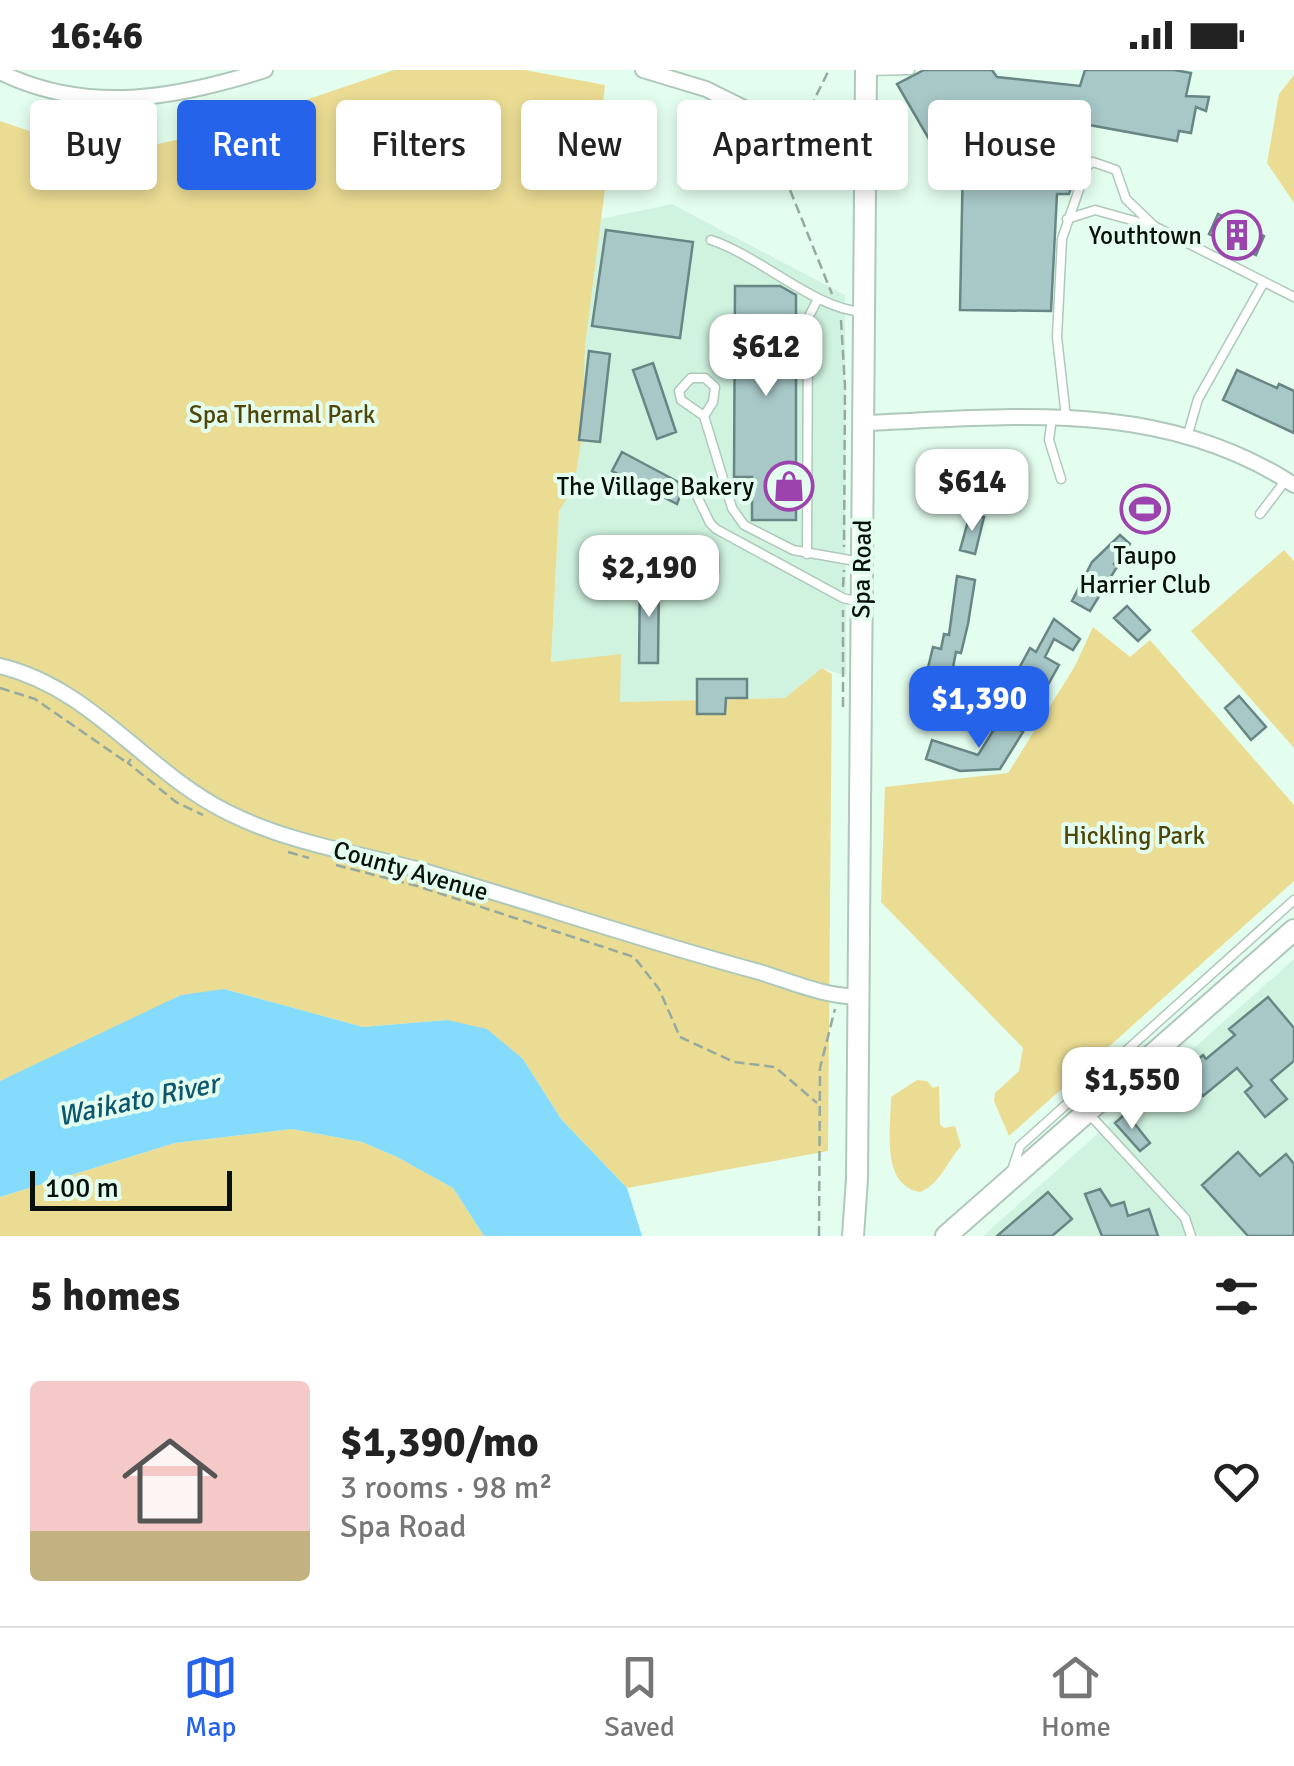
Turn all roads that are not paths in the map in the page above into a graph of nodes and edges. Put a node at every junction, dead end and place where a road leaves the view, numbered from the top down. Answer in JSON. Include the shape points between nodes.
{"nodes":[{"id":1,"x":265,"y":70,"type":"edge"},
{"id":2,"x":643,"y":70,"type":"edge"},
{"id":3,"x":866,"y":70,"type":"edge"},
{"id":4,"x":910,"y":70,"type":"edge"},
{"id":5,"x":0,"y":72,"type":"edge"},
{"id":6,"x":729,"y":100,"type":"edge"},
{"id":7,"x":865,"y":100,"type":"edge"},
{"id":8,"x":864,"y":190,"type":"edge"},
{"id":9,"x":1066,"y":219,"type":"junction"},
{"id":10,"x":1154,"y":226,"type":"junction"},
{"id":11,"x":711,"y":240,"type":"dead end"},
{"id":12,"x":1264,"y":282,"type":"junction"},
{"id":13,"x":1294,"y":296,"type":"edge"},
{"id":14,"x":818,"y":299,"type":"junction"},
{"id":15,"x":864,"y":312,"type":"junction"},
{"id":16,"x":704,"y":416,"type":"junction"},
{"id":17,"x":1059,"y":418,"type":"junction"},
{"id":18,"x":863,"y":422,"type":"junction"},
{"id":19,"x":1188,"y":434,"type":"junction"},
{"id":20,"x":1061,"y":479,"type":"dead end"},
{"id":21,"x":1290,"y":483,"type":"edge"},
{"id":22,"x":691,"y":484,"type":"dead end"},
{"id":23,"x":1260,"y":514,"type":"dead end"},
{"id":24,"x":807,"y":554,"type":"junction"},
{"id":25,"x":861,"y":562,"type":"junction"},
{"id":26,"x":860,"y":602,"type":"junction"},
{"id":27,"x":0,"y":666,"type":"edge"},
{"id":28,"x":1294,"y":900,"type":"edge"},
{"id":29,"x":1292,"y":936,"type":"edge"},
{"id":30,"x":859,"y":996,"type":"junction"},
{"id":31,"x":1086,"y":1112,"type":"junction"},
{"id":32,"x":1010,"y":1180,"type":"junction"},
{"id":33,"x":855,"y":1232,"type":"edge"},
{"id":34,"x":946,"y":1236,"type":"edge"},
{"id":35,"x":1191,"y":1236,"type":"edge"}],
"edges":[{"from":1,"to":5,"type":"street","via":[[174,94],[113,100],[43,89]]},
{"from":2,"to":6,"type":"street"},
{"from":3,"to":4,"type":"lane"},
{"from":3,"to":7,"type":"main road","name":"Spa Road"},
{"from":8,"to":15,"type":"main road","name":"Spa Road"},
{"from":9,"to":10,"type":"lane","via":[[1096,210]]},
{"from":9,"to":10,"type":"lane","via":[[1088,166],[1101,162],[1116,170],[1126,199]]},
{"from":9,"to":17,"type":"lane","via":[[1056,337]]},
{"from":10,"to":12,"type":"lane"},
{"from":11,"to":14,"type":"lane"},
{"from":12,"to":13,"type":"lane"},
{"from":12,"to":19,"type":"lane","via":[[1198,399]]},
{"from":14,"to":15,"type":"lane","via":[[839,311]]},
{"from":14,"to":24,"type":"lane","via":[[808,318]]},
{"from":15,"to":18,"type":"main road","name":"Spa Road"},
{"from":16,"to":16,"type":"lane","via":[[681,400],[679,391],[691,378],[714,387]]},
{"from":16,"to":24,"type":"lane","via":[[740,520]]},
{"from":17,"to":18,"type":"street"},
{"from":17,"to":19,"type":"street","via":[[1136,422]]},
{"from":17,"to":20,"type":"lane","via":[[1050,440]]},
{"from":18,"to":25,"type":"main road","name":"Spa Road"},
{"from":19,"to":21,"type":"street"},
{"from":21,"to":23,"type":"lane"},
{"from":22,"to":26,"type":"lane","via":[[716,529]]},
{"from":24,"to":25,"type":"lane"},
{"from":25,"to":26,"type":"main road","name":"Spa Road"},
{"from":26,"to":30,"type":"main road","name":"Spa Road"},
{"from":27,"to":30,"type":"street","name":"County Avenue","via":[[55,686],[228,813],[292,838]]},
{"from":28,"to":32,"type":"lane","via":[[1020,1146]]},
{"from":29,"to":31,"type":"main road"},
{"from":30,"to":33,"type":"main road","name":"Spa Road"},
{"from":31,"to":32,"type":"main road"},
{"from":31,"to":35,"type":"lane","via":[[1185,1218]]},
{"from":32,"to":34,"type":"main road"}]}
